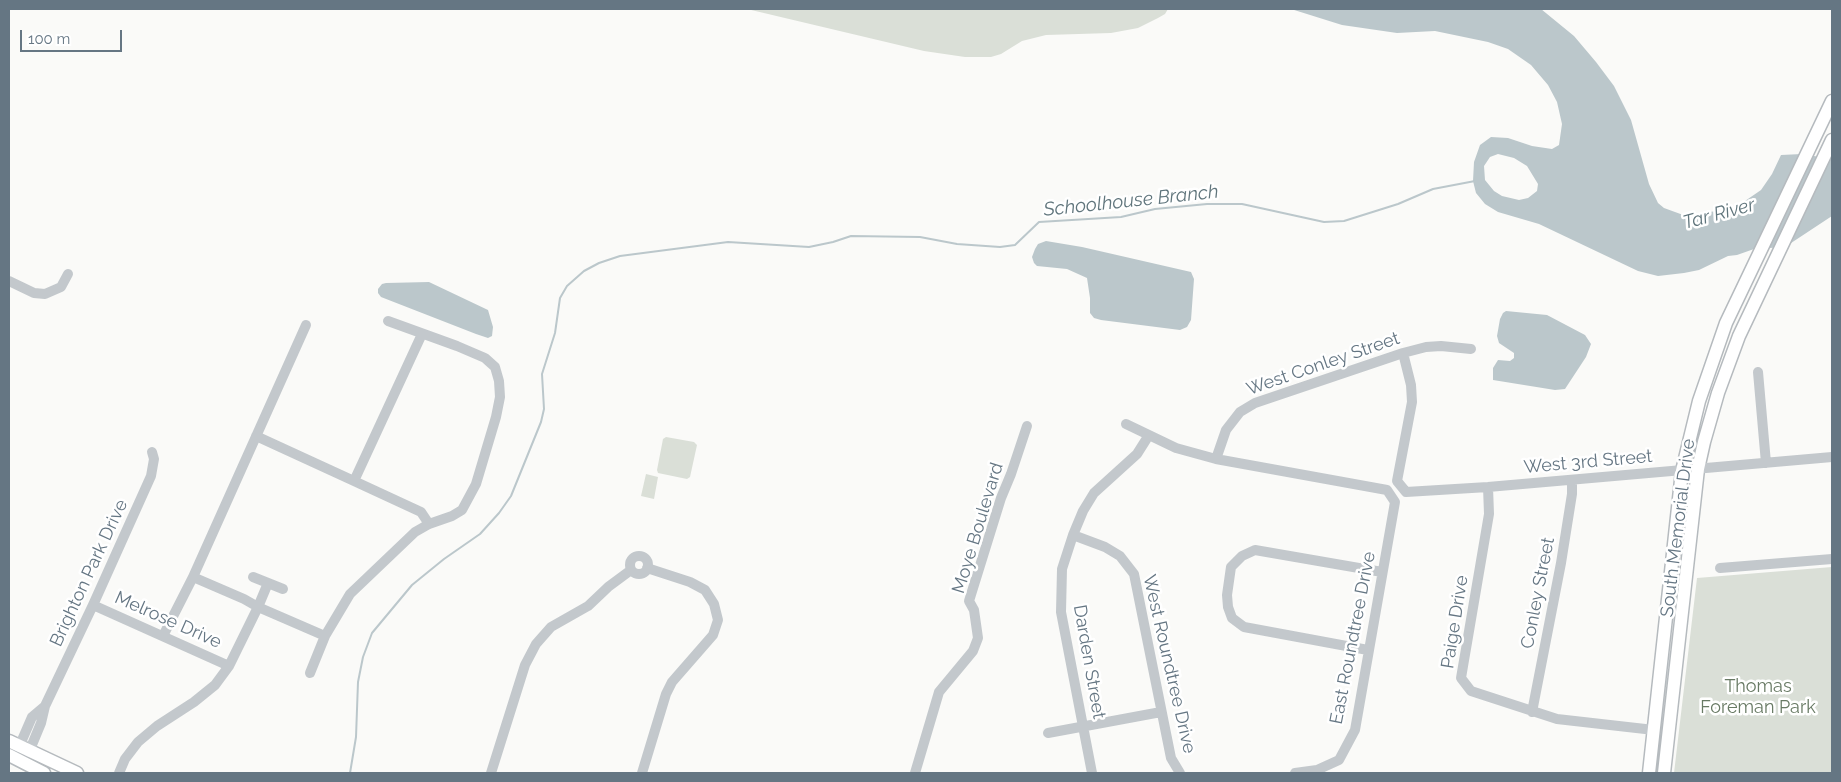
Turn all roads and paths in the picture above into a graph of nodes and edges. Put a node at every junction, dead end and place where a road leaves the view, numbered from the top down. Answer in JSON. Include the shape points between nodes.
{"nodes":[{"id":1,"x":1832,"y":102,"type":"edge"},
{"id":2,"x":1832,"y":140,"type":"edge"},
{"id":3,"x":68,"y":274,"type":"dead end"},
{"id":4,"x":9,"y":282,"type":"edge"},
{"id":5,"x":388,"y":321,"type":"dead end"},
{"id":6,"x":306,"y":324,"type":"dead end"},
{"id":7,"x":422,"y":334,"type":"junction"},
{"id":8,"x":1471,"y":349,"type":"dead end"},
{"id":9,"x":1402,"y":353,"type":"junction"},
{"id":10,"x":1758,"y":372,"type":"dead end"},
{"id":11,"x":1126,"y":424,"type":"dead end"},
{"id":12,"x":1026,"y":426,"type":"dead end"},
{"id":13,"x":1149,"y":434,"type":"junction"},
{"id":14,"x":256,"y":436,"type":"junction"},
{"id":15,"x":152,"y":452,"type":"dead end"},
{"id":16,"x":1832,"y":457,"type":"edge"},
{"id":17,"x":1216,"y":459,"type":"junction"},
{"id":18,"x":1766,"y":463,"type":"junction"},
{"id":19,"x":1698,"y":469,"type":"junction"},
{"id":20,"x":1682,"y":471,"type":"junction"},
{"id":21,"x":1572,"y":480,"type":"junction"},
{"id":22,"x":354,"y":481,"type":"junction"},
{"id":23,"x":1488,"y":487,"type":"junction"},
{"id":24,"x":429,"y":524,"type":"junction"},
{"id":25,"x":1073,"y":535,"type":"junction"},
{"id":26,"x":1832,"y":559,"type":"edge"},
{"id":27,"x":647,"y":568,"type":"junction"},
{"id":28,"x":1720,"y":568,"type":"dead end"},
{"id":29,"x":631,"y":570,"type":"junction"},
{"id":30,"x":1382,"y":572,"type":"junction"},
{"id":31,"x":193,"y":577,"type":"junction"},
{"id":32,"x":253,"y":577,"type":"dead end"},
{"id":33,"x":268,"y":583,"type":"junction"},
{"id":34,"x":283,"y":589,"type":"dead end"},
{"id":35,"x":93,"y":604,"type":"junction"},
{"id":36,"x":258,"y":607,"type":"junction"},
{"id":37,"x":163,"y":636,"type":"junction"},
{"id":38,"x":325,"y":636,"type":"junction"},
{"id":39,"x":1368,"y":650,"type":"junction"},
{"id":40,"x":229,"y":666,"type":"junction"},
{"id":41,"x":310,"y":673,"type":"dead end"},
{"id":42,"x":1161,"y":712,"type":"junction"},
{"id":43,"x":1532,"y":712,"type":"junction"},
{"id":44,"x":1084,"y":727,"type":"junction"},
{"id":45,"x":1654,"y":730,"type":"junction"},
{"id":46,"x":1048,"y":733,"type":"dead end"},
{"id":47,"x":16,"y":749,"type":"edge"},
{"id":48,"x":44,"y":773,"type":"edge"},
{"id":49,"x":77,"y":773,"type":"edge"},
{"id":50,"x":119,"y":773,"type":"edge"},
{"id":51,"x":491,"y":773,"type":"edge"},
{"id":52,"x":642,"y":773,"type":"edge"},
{"id":53,"x":915,"y":773,"type":"edge"},
{"id":54,"x":1092,"y":773,"type":"edge"},
{"id":55,"x":1180,"y":773,"type":"edge"},
{"id":56,"x":1294,"y":773,"type":"edge"},
{"id":57,"x":1650,"y":773,"type":"edge"},
{"id":58,"x":1664,"y":773,"type":"edge"}],
"edges":[{"from":1,"to":20,"type":"main road","name":"South Memorial Drive","via":[[1726,323],[1708,370]]},
{"from":2,"to":19,"type":"main road","name":"South Memorial Drive","via":[[1739,336],[1718,393]]},
{"from":3,"to":4,"type":"street","via":[[61,287],[45,294],[34,293]]},
{"from":5,"to":7,"type":"street"},
{"from":6,"to":14,"type":"street"},
{"from":7,"to":22,"type":"street"},
{"from":7,"to":24,"type":"street","via":[[485,358],[494,367],[500,398],[476,484],[462,510]]},
{"from":8,"to":9,"type":"street","name":"West Conley Street","via":[[1441,346]]},
{"from":9,"to":17,"type":"street","name":"West Conley Street","via":[[1255,403],[1240,412],[1226,430]]},
{"from":9,"to":23,"type":"street","name":"West 3rd Street","via":[[1412,402],[1397,481],[1406,492]]},
{"from":10,"to":18,"type":"street"},
{"from":11,"to":13,"type":"street"},
{"from":12,"to":53,"type":"street","name":"Moye Boulevard","via":[[969,601],[974,610],[978,638],[973,651],[938,692]]},
{"from":13,"to":17,"type":"street","via":[[1176,448]]},
{"from":13,"to":25,"type":"street","name":"Darden Street","via":[[1137,454],[1094,493]]},
{"from":14,"to":22,"type":"street"},
{"from":14,"to":31,"type":"street"},
{"from":15,"to":35,"type":"street","name":"Brighton Park Drive","via":[[152,476]]},
{"from":16,"to":18,"type":"street","name":"West 3rd Street"},
{"from":17,"to":30,"type":"street","name":"East Roundtree Drive","via":[[1388,490],[1395,502]]},
{"from":18,"to":19,"type":"street","name":"West 3rd Street"},
{"from":19,"to":20,"type":"street","name":"West 3rd Street"},
{"from":19,"to":58,"type":"main road","name":"South Memorial Drive"},
{"from":20,"to":21,"type":"street","name":"West 3rd Street"},
{"from":20,"to":45,"type":"main road","name":"South Memorial Drive"},
{"from":21,"to":23,"type":"street","name":"West 3rd Street"},
{"from":21,"to":43,"type":"street","name":"Conley Street","via":[[1561,563]]},
{"from":22,"to":24,"type":"street","via":[[421,512]]},
{"from":23,"to":43,"type":"street","name":"Paige Drive","via":[[1489,514],[1461,678],[1470,691]]},
{"from":24,"to":38,"type":"street","via":[[415,532],[350,594]]},
{"from":25,"to":42,"type":"street","name":"West Roundtree Drive","via":[[1120,556],[1134,574]]},
{"from":25,"to":44,"type":"street","name":"Darden Street","via":[[1062,569],[1061,612]]},
{"from":26,"to":28,"type":"street"},
{"from":27,"to":29,"type":"street","via":[[638,574]]},
{"from":27,"to":29,"type":"street","via":[[648,562],[636,556],[630,561]]},
{"from":27,"to":52,"type":"street","via":[[705,590],[714,604],[718,620],[713,635],[672,682],[666,694]]},
{"from":29,"to":51,"type":"street","via":[[588,606],[551,628],[536,644],[525,664]]},
{"from":30,"to":39,"type":"street","name":"East Roundtree Drive"},
{"from":30,"to":39,"type":"street","via":[[1255,550],[1242,556],[1232,567],[1228,607],[1232,618],[1244,627]]},
{"from":31,"to":36,"type":"street"},
{"from":31,"to":37,"type":"street"},
{"from":32,"to":33,"type":"street"},
{"from":33,"to":34,"type":"street"},
{"from":33,"to":36,"type":"street"},
{"from":35,"to":37,"type":"street","name":"Melrose Drive"},
{"from":35,"to":47,"type":"street","name":"Brighton Park Drive","via":[[45,706],[41,723]]},
{"from":36,"to":38,"type":"street"},
{"from":36,"to":40,"type":"street"},
{"from":37,"to":40,"type":"street","name":"Melrose Drive"},
{"from":38,"to":41,"type":"street"},
{"from":39,"to":56,"type":"street","name":"East Roundtree Drive","via":[[1355,730],[1339,760],[1317,770]]},
{"from":40,"to":50,"type":"street","via":[[215,685],[138,742]]},
{"from":42,"to":44,"type":"street"},
{"from":42,"to":55,"type":"street","name":"West Roundtree Drive","via":[[1171,758]]},
{"from":43,"to":45,"type":"street","name":"Paige Drive","via":[[1558,719]]},
{"from":44,"to":46,"type":"street"},
{"from":44,"to":54,"type":"street","name":"Darden Street"},
{"from":45,"to":57,"type":"main road","name":"South Memorial Drive"},
{"from":47,"to":48,"type":"main road"},
{"from":47,"to":49,"type":"main road"}]}
